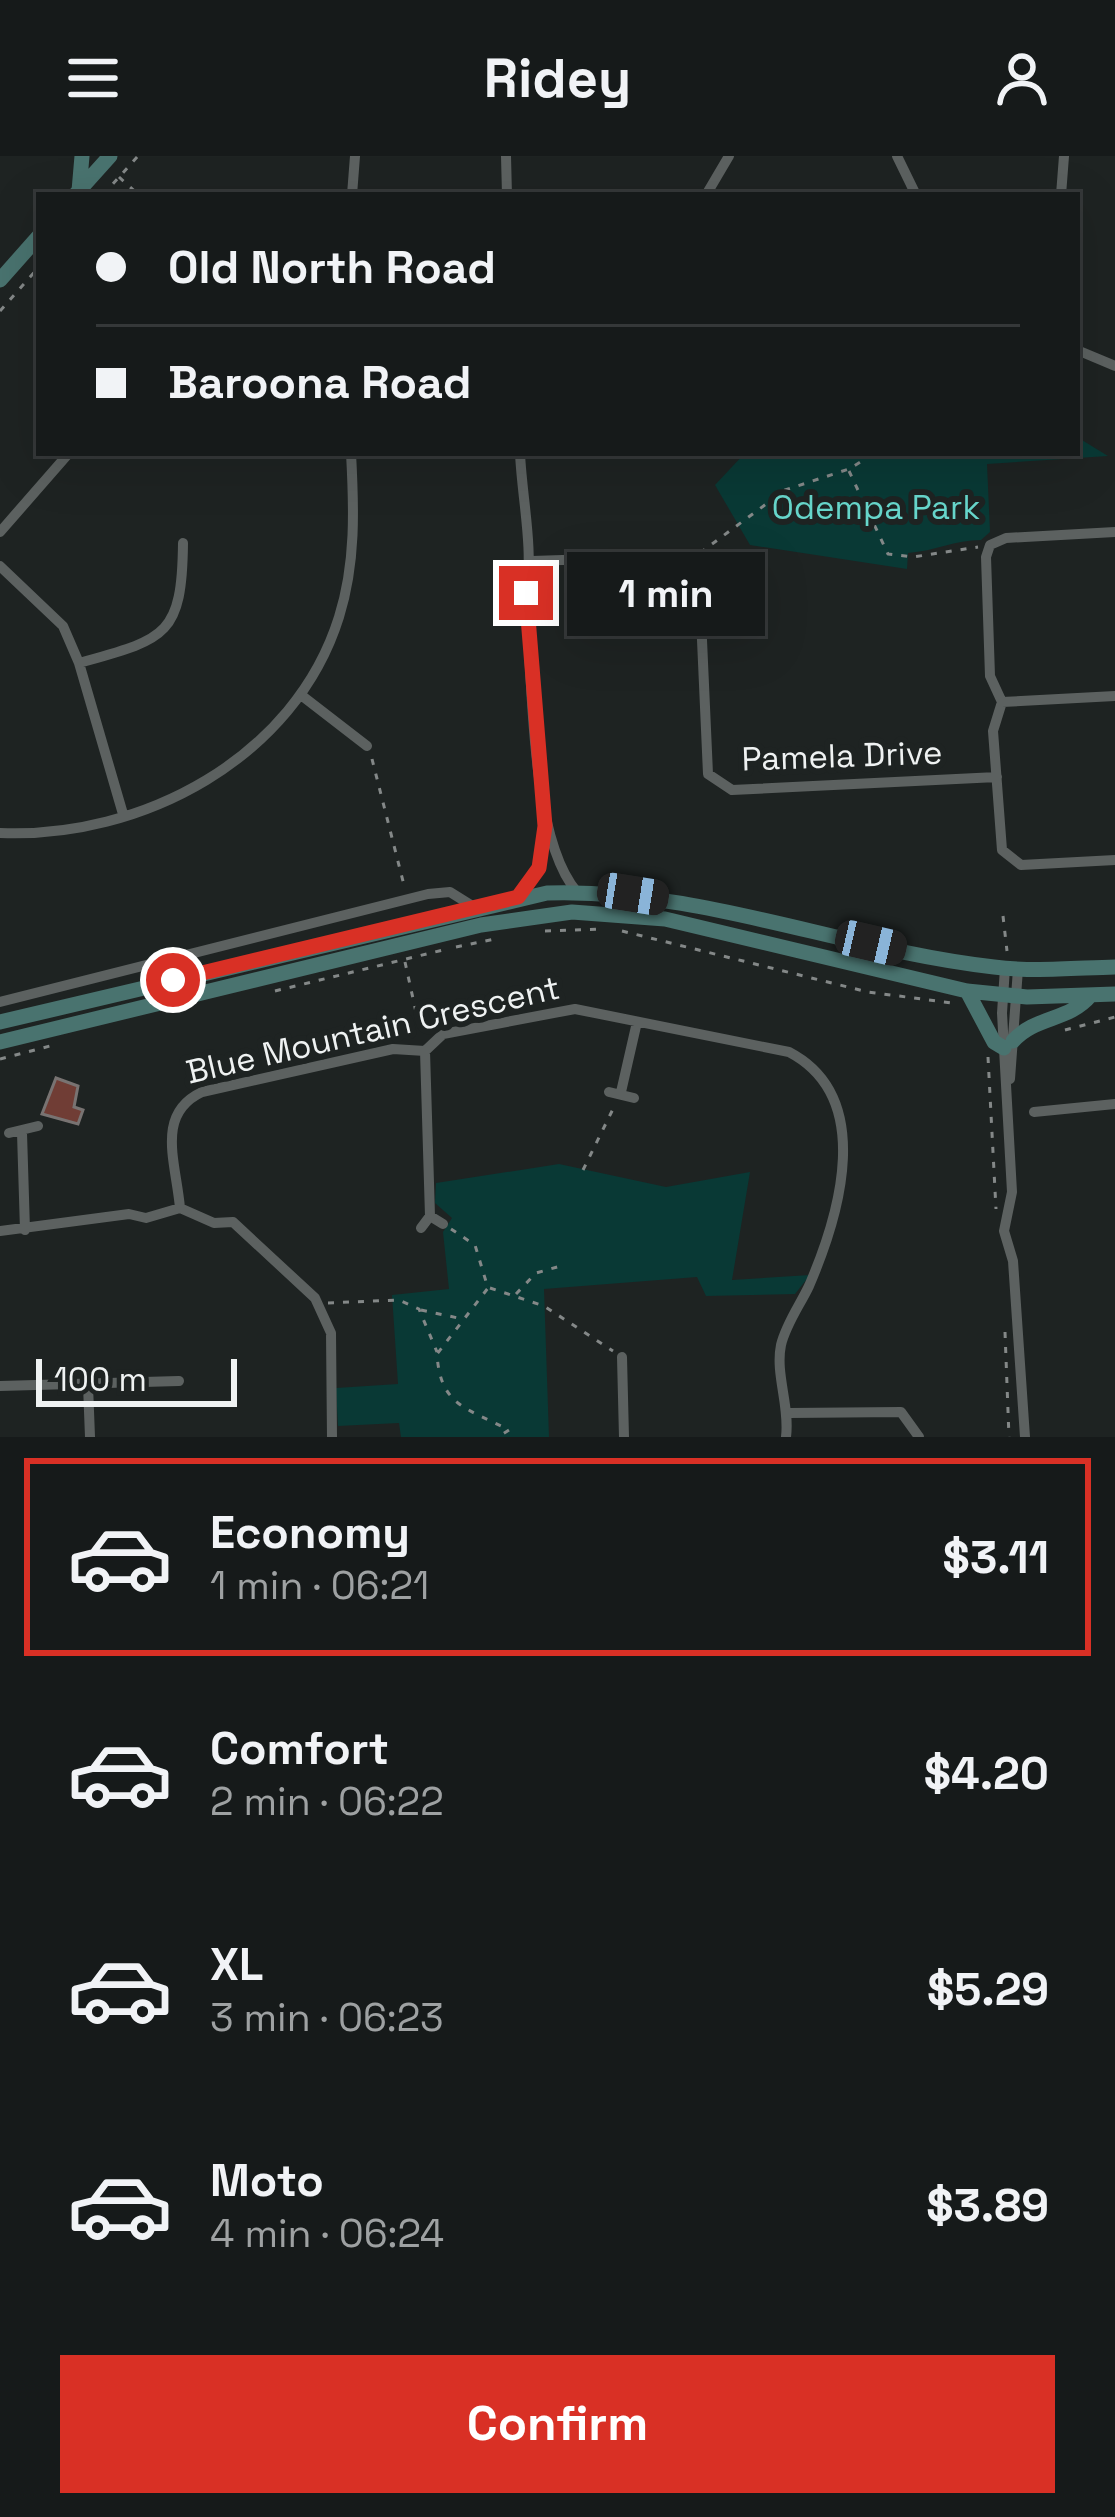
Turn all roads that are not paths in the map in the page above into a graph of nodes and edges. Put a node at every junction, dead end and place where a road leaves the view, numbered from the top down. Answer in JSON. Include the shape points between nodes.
{"nodes":[{"id":1,"x":82,"y":156,"type":"edge"},
{"id":2,"x":110,"y":156,"type":"edge"},
{"id":3,"x":355,"y":156,"type":"edge"},
{"id":4,"x":506,"y":156,"type":"edge"},
{"id":5,"x":728,"y":156,"type":"edge"},
{"id":6,"x":897,"y":156,"type":"edge"},
{"id":7,"x":1064,"y":156,"type":"edge"},
{"id":8,"x":77,"y":192,"type":"edge"},
{"id":9,"x":78,"y":192,"type":"edge"},
{"id":10,"x":352,"y":192,"type":"edge"},
{"id":11,"x":507,"y":192,"type":"edge"},
{"id":12,"x":708,"y":192,"type":"edge"},
{"id":13,"x":915,"y":192,"type":"edge"},
{"id":14,"x":1061,"y":192,"type":"edge"},
{"id":15,"x":36,"y":239,"type":"edge"},
{"id":16,"x":0,"y":280,"type":"edge"},
{"id":17,"x":1080,"y":351,"type":"edge"},
{"id":18,"x":1115,"y":366,"type":"edge"},
{"id":19,"x":66,"y":456,"type":"edge"},
{"id":20,"x":351,"y":456,"type":"edge"},
{"id":21,"x":520,"y":456,"type":"edge"},
{"id":22,"x":0,"y":532,"type":"edge"},
{"id":23,"x":1115,"y":532,"type":"edge"},
{"id":24,"x":183,"y":543,"type":"dead end"},
{"id":25,"x":532,"y":562,"type":"junction"},
{"id":26,"x":0,"y":566,"type":"edge"},
{"id":27,"x":79,"y":663,"type":"junction"},
{"id":28,"x":301,"y":695,"type":"junction"},
{"id":29,"x":1115,"y":696,"type":"edge"},
{"id":30,"x":1002,"y":701,"type":"junction"},
{"id":31,"x":367,"y":746,"type":"road end"},
{"id":32,"x":997,"y":777,"type":"junction"},
{"id":33,"x":123,"y":814,"type":"junction"},
{"id":34,"x":545,"y":826,"type":"junction"},
{"id":35,"x":0,"y":833,"type":"edge"},
{"id":36,"x":1115,"y":860,"type":"edge"},
{"id":37,"x":577,"y":892,"type":"junction"},
{"id":38,"x":518,"y":897,"type":"junction"},
{"id":39,"x":474,"y":907,"type":"junction"},
{"id":40,"x":1010,"y":963,"type":"junction"},
{"id":41,"x":1115,"y":967,"type":"edge"},
{"id":42,"x":1115,"y":994,"type":"edge"},
{"id":43,"x":1009,"y":995,"type":"junction"},
{"id":44,"x":1090,"y":997,"type":"junction"},
{"id":45,"x":964,"y":999,"type":"junction"},
{"id":46,"x":0,"y":1001,"type":"edge"},
{"id":47,"x":0,"y":1022,"type":"edge"},
{"id":48,"x":637,"y":1022,"type":"junction"},
{"id":49,"x":0,"y":1042,"type":"edge"},
{"id":50,"x":1009,"y":1045,"type":"junction"},
{"id":51,"x":424,"y":1051,"type":"junction"},
{"id":52,"x":634,"y":1098,"type":"dead end"},
{"id":53,"x":1115,"y":1104,"type":"edge"},
{"id":54,"x":1034,"y":1112,"type":"dead end"},
{"id":55,"x":38,"y":1126,"type":"dead end"},
{"id":56,"x":180,"y":1208,"type":"junction"},
{"id":57,"x":430,"y":1216,"type":"junction"},
{"id":58,"x":443,"y":1224,"type":"road end"},
{"id":59,"x":421,"y":1228,"type":"dead end"},
{"id":60,"x":25,"y":1230,"type":"junction"},
{"id":61,"x":0,"y":1231,"type":"edge"},
{"id":62,"x":622,"y":1357,"type":"road end"},
{"id":63,"x":178,"y":1381,"type":"dead end"},
{"id":64,"x":88,"y":1385,"type":"junction"},
{"id":65,"x":0,"y":1386,"type":"edge"},
{"id":66,"x":789,"y":1413,"type":"junction"},
{"id":67,"x":90,"y":1437,"type":"edge"},
{"id":68,"x":332,"y":1437,"type":"edge"},
{"id":69,"x":624,"y":1437,"type":"edge"},
{"id":70,"x":786,"y":1437,"type":"edge"},
{"id":71,"x":920,"y":1437,"type":"edge"},
{"id":72,"x":1025,"y":1437,"type":"edge"}],
"edges":[{"from":1,"to":8,"type":"main road"},
{"from":2,"to":9,"type":"main road"},
{"from":3,"to":10,"type":"street"},
{"from":4,"to":11,"type":"street"},
{"from":5,"to":12,"type":"street"},
{"from":6,"to":13,"type":"street"},
{"from":7,"to":14,"type":"street"},
{"from":15,"to":16,"type":"main road"},
{"from":17,"to":18,"type":"street"},
{"from":19,"to":22,"type":"street"},
{"from":20,"to":28,"type":"street","via":[[351,567],[339,617]]},
{"from":21,"to":25,"type":"street"},
{"from":23,"to":30,"type":"street","via":[[1006,538],[987,550],[990,676]]},
{"from":24,"to":27,"type":"street","via":[[182,600],[166,629],[139,646]]},
{"from":25,"to":32,"type":"street","name":"Pamela Drive","via":[[685,556],[699,573],[708,774],[731,790]]},
{"from":25,"to":34,"type":"street","via":[[526,593]]},
{"from":26,"to":27,"type":"street","via":[[62,626]]},
{"from":27,"to":33,"type":"street"},
{"from":28,"to":31,"type":"street"},
{"from":28,"to":33,"type":"street","via":[[238,760],[161,804]]},
{"from":29,"to":30,"type":"street"},
{"from":30,"to":32,"type":"street","via":[[993,731]]},
{"from":32,"to":36,"type":"street","via":[[1001,846],[1012,860]]},
{"from":33,"to":35,"type":"street","via":[[70,829]]},
{"from":34,"to":37,"type":"street","via":[[558,867]]},
{"from":34,"to":38,"type":"street","via":[[539,868]]},
{"from":37,"to":38,"type":"main road"},
{"from":37,"to":40,"type":"main road","via":[[670,900]]},
{"from":38,"to":39,"type":"main road"},
{"from":39,"to":46,"type":"street","via":[[450,892]]},
{"from":39,"to":47,"type":"main road"},
{"from":40,"to":41,"type":"main road"},
{"from":40,"to":43,"type":"street"},
{"from":42,"to":44,"type":"main road"},
{"from":43,"to":44,"type":"main road"},
{"from":43,"to":45,"type":"main road"},
{"from":43,"to":50,"type":"street"},
{"from":44,"to":50,"type":"main road","via":[[1076,1013],[1033,1025]]},
{"from":45,"to":49,"type":"main road","via":[[665,919],[572,912],[497,921]]},
{"from":45,"to":50,"type":"main road","via":[[994,1042]]},
{"from":48,"to":51,"type":"street","name":"Blue Mountain Crescent","via":[[575,1010],[542,1014],[443,1034]]},
{"from":48,"to":52,"type":"street","via":[[615,1092]]},
{"from":48,"to":66,"type":"street","name":"Blue Mountain Crescent","via":[[790,1052],[815,1066],[837,1103],[844,1166],[838,1196],[780,1356]]},
{"from":50,"to":72,"type":"street","via":[[1012,1192],[1004,1231]]},
{"from":51,"to":56,"type":"street","name":"Blue Mountain Crescent","via":[[393,1048],[180,1102],[172,1116]]},
{"from":51,"to":57,"type":"street"},
{"from":53,"to":54,"type":"street"},
{"from":55,"to":60,"type":"street","via":[[16,1133]]},
{"from":56,"to":60,"type":"street"},
{"from":56,"to":68,"type":"street","via":[[233,1222],[318,1304],[332,1333]]},
{"from":57,"to":58,"type":"street"},
{"from":57,"to":59,"type":"street"},
{"from":60,"to":61,"type":"street"},
{"from":62,"to":69,"type":"street"},
{"from":63,"to":64,"type":"street"},
{"from":64,"to":65,"type":"street"},
{"from":64,"to":67,"type":"street"},
{"from":66,"to":70,"type":"street","name":"Blue Mountain Crescent"},
{"from":66,"to":71,"type":"street","via":[[902,1412]]}]}
